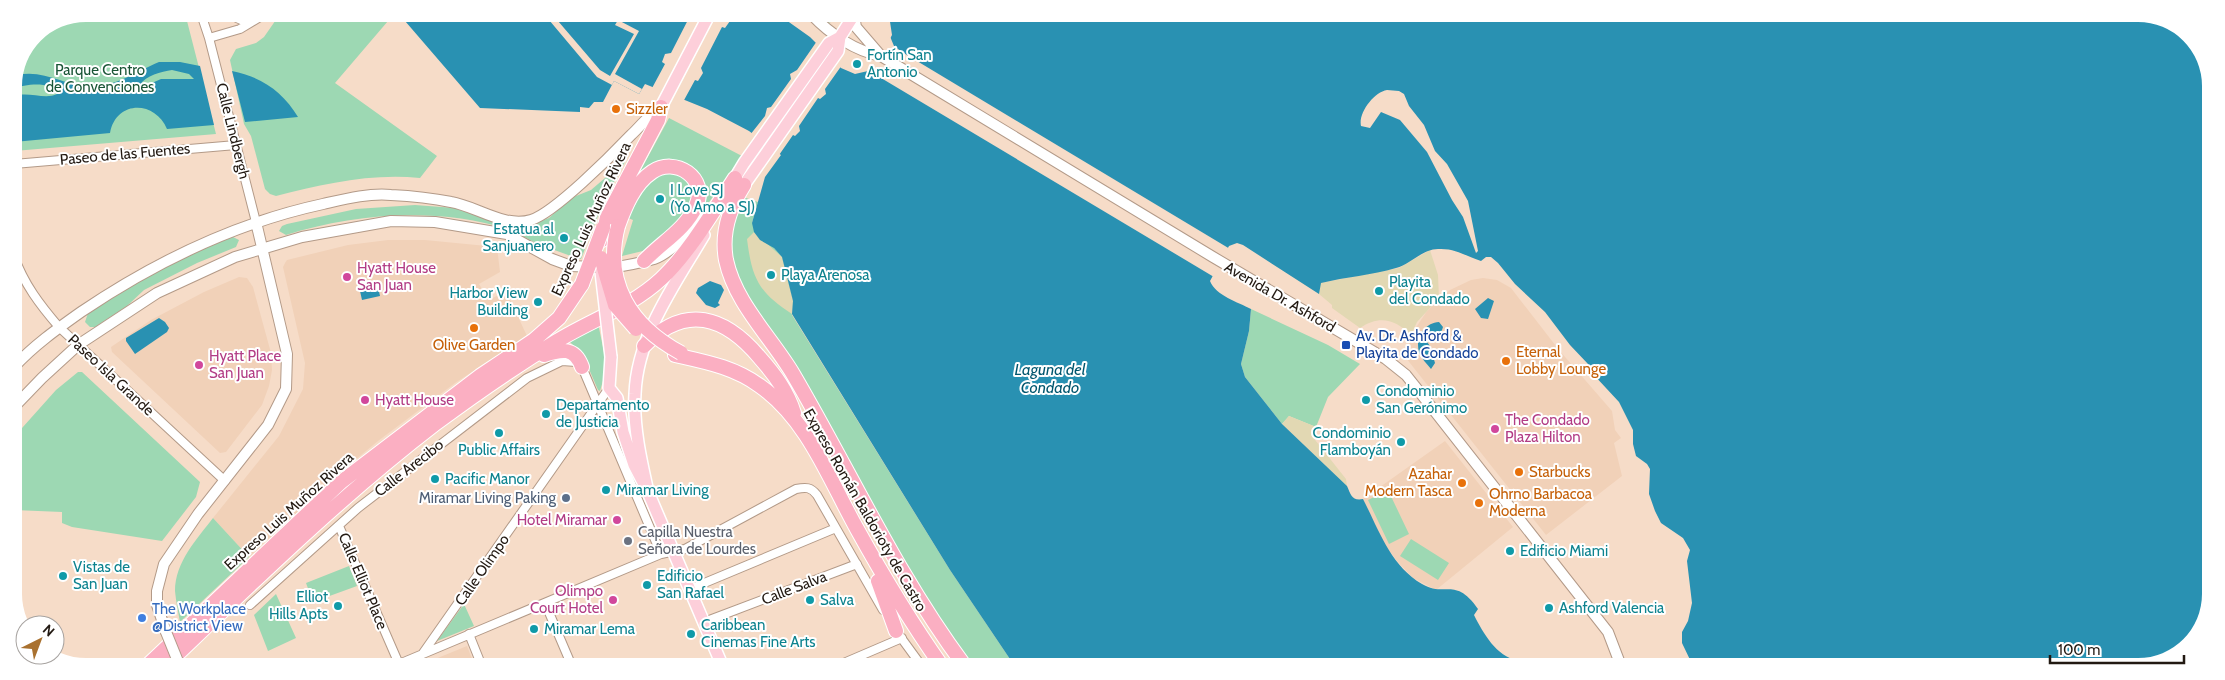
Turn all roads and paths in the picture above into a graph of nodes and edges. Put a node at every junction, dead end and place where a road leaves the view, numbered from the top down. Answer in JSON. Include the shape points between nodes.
{"nodes":[{"id":1,"x":204,"y":23,"type":"edge"},
{"id":2,"x":704,"y":23,"type":"edge"},
{"id":3,"x":822,"y":23,"type":"edge"},
{"id":4,"x":849,"y":23,"type":"edge"},
{"id":5,"x":855,"y":23,"type":"edge"},
{"id":6,"x":248,"y":24,"type":"edge"},
{"id":7,"x":840,"y":37,"type":"junction"},
{"id":8,"x":210,"y":38,"type":"junction"},
{"id":9,"x":881,"y":56,"type":"junction"},
{"id":10,"x":661,"y":107,"type":"junction"},
{"id":11,"x":236,"y":145,"type":"junction"},
{"id":12,"x":23,"y":163,"type":"edge"},
{"id":13,"x":739,"y":181,"type":"junction"},
{"id":14,"x":256,"y":222,"type":"junction"},
{"id":15,"x":603,"y":228,"type":"junction"},
{"id":16,"x":261,"y":249,"type":"junction"},
{"id":17,"x":600,"y":258,"type":"junction"},
{"id":18,"x":644,"y":261,"type":"junction"},
{"id":19,"x":23,"y":280,"type":"edge"},
{"id":20,"x":59,"y":327,"type":"junction"},
{"id":21,"x":78,"y":345,"type":"junction"},
{"id":22,"x":644,"y":346,"type":"junction"},
{"id":23,"x":678,"y":354,"type":"junction"},
{"id":24,"x":532,"y":358,"type":"junction"},
{"id":25,"x":23,"y":359,"type":"edge"},
{"id":26,"x":582,"y":367,"type":"junction"},
{"id":27,"x":609,"y":388,"type":"junction"},
{"id":28,"x":23,"y":398,"type":"edge"},
{"id":29,"x":598,"y":404,"type":"junction"},
{"id":30,"x":796,"y":420,"type":"junction"},
{"id":31,"x":225,"y":481,"type":"junction"},
{"id":32,"x":648,"y":492,"type":"junction"},
{"id":33,"x":339,"y":526,"type":"junction"},
{"id":34,"x":836,"y":528,"type":"junction"},
{"id":35,"x":867,"y":547,"type":"junction"},
{"id":36,"x":674,"y":551,"type":"junction"},
{"id":37,"x":661,"y":554,"type":"junction"},
{"id":38,"x":857,"y":564,"type":"junction"},
{"id":39,"x":690,"y":589,"type":"junction"},
{"id":40,"x":545,"y":603,"type":"junction"},
{"id":41,"x":250,"y":606,"type":"dead end"},
{"id":42,"x":704,"y":622,"type":"junction"},
{"id":43,"x":469,"y":634,"type":"junction"},
{"id":44,"x":899,"y":634,"type":"junction"},
{"id":45,"x":423,"y":653,"type":"junction"},
{"id":46,"x":155,"y":658,"type":"edge"},
{"id":47,"x":173,"y":658,"type":"edge"},
{"id":48,"x":177,"y":658,"type":"edge"},
{"id":49,"x":396,"y":658,"type":"edge"},
{"id":50,"x":412,"y":658,"type":"edge"},
{"id":51,"x":479,"y":658,"type":"edge"},
{"id":52,"x":568,"y":658,"type":"edge"},
{"id":53,"x":719,"y":658,"type":"edge"},
{"id":54,"x":853,"y":658,"type":"edge"},
{"id":55,"x":916,"y":658,"type":"edge"},
{"id":56,"x":936,"y":658,"type":"edge"},
{"id":57,"x":959,"y":658,"type":"edge"},
{"id":58,"x":1618,"y":658,"type":"edge"}],
"edges":[{"from":1,"to":8,"type":"street","name":"Calle Lindbergh"},
{"from":2,"to":10,"type":"main road"},
{"from":3,"to":7,"type":"main road","name":"Avenida Dr. Ashford"},
{"from":4,"to":7,"type":"main road"},
{"from":5,"to":9,"type":"main road"},
{"from":6,"to":8,"type":"street"},
{"from":7,"to":9,"type":"main road","name":"Avenida Dr. Ashford","via":[[868,53]]},
{"from":7,"to":13,"type":"main road","via":[[829,43]]},
{"from":7,"to":13,"type":"main road","via":[[838,51]]},
{"from":8,"to":11,"type":"street","name":"Calle Lindbergh"},
{"from":9,"to":58,"type":"main road","name":"Avenida Dr. Ashford","via":[[1393,364],[1413,384],[1608,632]]},
{"from":10,"to":14,"type":"main road","via":[[542,215],[528,220],[499,218],[452,202],[388,194],[352,197]]},
{"from":10,"to":15,"type":"highway","name":"Expreso Luis Muñoz Rivera","via":[[658,120]]},
{"from":11,"to":12,"type":"street","name":"Paseo de las Fuentes"},
{"from":11,"to":14,"type":"street","name":"Calle Lindbergh"},
{"from":13,"to":18,"type":"main road","via":[[725,186],[701,219],[679,241],[656,259]]},
{"from":13,"to":22,"type":"main road","via":[[659,313]]},
{"from":13,"to":24,"type":"highway","name":"Expreso Luis Muñoz Rivera","via":[[656,283],[632,301]]},
{"from":13,"to":57,"type":"highway","name":"Expreso Román Baldorioty de Castro","via":[[724,239],[730,274],[816,414],[870,518]]},
{"from":14,"to":16,"type":"main road","name":"Calle Lindbergh"},
{"from":14,"to":20,"type":"main road","via":[[191,247],[150,268]]},
{"from":15,"to":17,"type":"highway","bridge":true},
{"from":15,"to":46,"type":"highway","name":"Expreso Luis Muñoz Rivera","bridge":true,"via":[[582,284],[559,318],[534,340],[480,376],[341,482]]},
{"from":16,"to":18,"type":"main road","via":[[339,229],[391,221],[435,222],[507,234],[571,266],[608,269]]},
{"from":16,"to":21,"type":"main road","via":[[235,257],[157,293]]},
{"from":16,"to":31,"type":"main road","name":"Calle Lindbergh","via":[[287,354],[286,389],[268,425]]},
{"from":17,"to":23,"type":"highway","bridge":true,"via":[[610,294],[625,318],[642,333]]},
{"from":17,"to":27,"type":"main road","bridge":true,"via":[[611,357]]},
{"from":18,"to":23,"type":"highway","bridge":true,"via":[[680,229],[698,198],[696,182],[681,168],[659,168],[640,184],[618,226],[612,258],[624,298],[642,324]]},
{"from":19,"to":20,"type":"street","name":"Paseo Isla Grande"},
{"from":20,"to":21,"type":"street","name":"Paseo Isla Grande"},
{"from":20,"to":25,"type":"main road"},
{"from":21,"to":28,"type":"main road"},
{"from":21,"to":31,"type":"street","name":"Paseo Isla Grande"},
{"from":22,"to":30,"type":"highway","via":[[664,328],[679,321],[709,320],[725,326],[748,343],[779,380]]},
{"from":22,"to":32,"type":"main road","via":[[634,405]]},
{"from":23,"to":30,"type":"highway","name":"Expreso Román Baldorioty de Castro","via":[[742,374],[770,393]]},
{"from":24,"to":26,"type":"highway","via":[[570,351]]},
{"from":24,"to":47,"type":"highway","name":"Expreso Luis Muñoz Rivera","via":[[436,424],[334,506]]},
{"from":26,"to":29,"type":"street"},
{"from":26,"to":33,"type":"street","name":"Calle Arecibo","via":[[576,362],[562,361],[527,378]]},
{"from":27,"to":29,"type":"street","name":"Calle Olimpo"},
{"from":27,"to":32,"type":"main road","via":[[617,398],[628,448]]},
{"from":29,"to":37,"type":"street"},
{"from":29,"to":45,"type":"street","name":"Calle Olimpo"},
{"from":30,"to":35,"type":"highway","name":"Expreso Román Baldorioty de Castro"},
{"from":31,"to":48,"type":"main road","name":"Calle Lindbergh","bridge":true,"via":[[164,564],[157,605]]},
{"from":32,"to":36,"type":"main road"},
{"from":33,"to":41,"type":"street","name":"Calle Arecibo"},
{"from":33,"to":49,"type":"street","name":"Calle Elliot Place"},
{"from":34,"to":36,"type":"street","via":[[812,489],[796,488],[685,549]]},
{"from":34,"to":38,"type":"street"},
{"from":34,"to":39,"type":"street"},
{"from":35,"to":44,"type":"highway"},
{"from":35,"to":56,"type":"highway","name":"Expreso Román Baldorioty de Castro"},
{"from":36,"to":37,"type":"street"},
{"from":36,"to":39,"type":"main road"},
{"from":37,"to":40,"type":"street"},
{"from":38,"to":42,"type":"street","name":"Calle Salva"},
{"from":38,"to":44,"type":"street"},
{"from":39,"to":42,"type":"main road"},
{"from":40,"to":43,"type":"street"},
{"from":40,"to":52,"type":"street"},
{"from":42,"to":53,"type":"main road"},
{"from":43,"to":45,"type":"street"},
{"from":43,"to":51,"type":"street"},
{"from":44,"to":54,"type":"street"},
{"from":44,"to":55,"type":"street"},
{"from":45,"to":50,"type":"street"}]}
